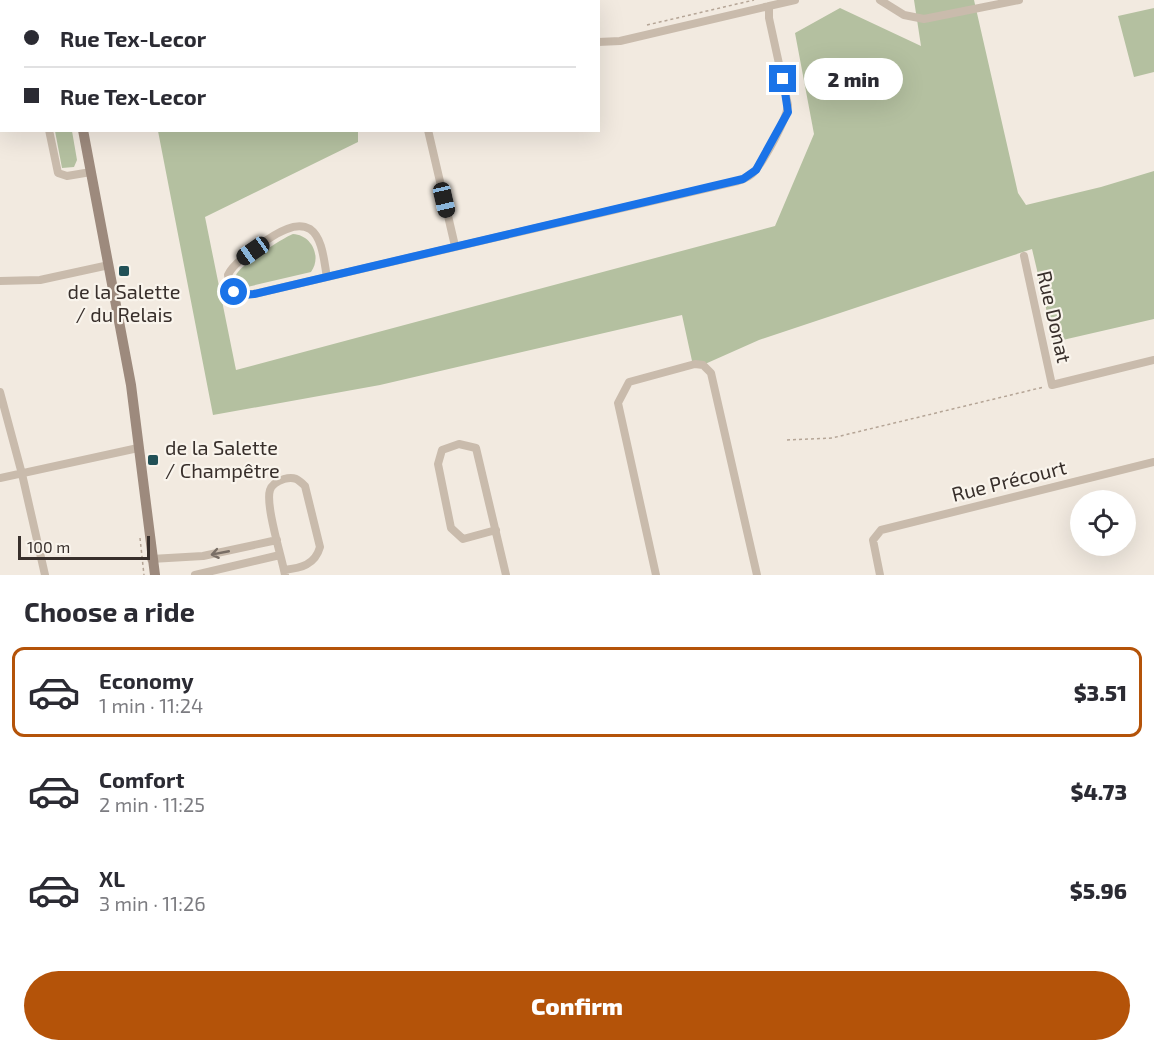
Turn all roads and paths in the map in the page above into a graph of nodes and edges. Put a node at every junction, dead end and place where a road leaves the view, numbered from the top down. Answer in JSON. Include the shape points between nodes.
{"nodes":[{"id":1,"x":754,"y":0,"type":"edge"},
{"id":2,"x":795,"y":0,"type":"edge"},
{"id":3,"x":880,"y":0,"type":"edge"},
{"id":4,"x":1019,"y":0,"type":"edge"},
{"id":5,"x":769,"y":6,"type":"junction"},
{"id":6,"x":645,"y":26,"type":"dead end"},
{"id":7,"x":600,"y":42,"type":"edge"},
{"id":8,"x":49,"y":132,"type":"edge"},
{"id":9,"x":83,"y":132,"type":"edge"},
{"id":10,"x":428,"y":132,"type":"edge"},
{"id":11,"x":91,"y":172,"type":"junction"},
{"id":12,"x":455,"y":246,"type":"junction"},
{"id":13,"x":1024,"y":256,"type":"dead end"},
{"id":14,"x":109,"y":265,"type":"junction"},
{"id":15,"x":327,"y":277,"type":"junction"},
{"id":16,"x":0,"y":281,"type":"edge"},
{"id":17,"x":1154,"y":360,"type":"edge"},
{"id":18,"x":1052,"y":385,"type":"junction"},
{"id":19,"x":0,"y":392,"type":"edge"},
{"id":20,"x":787,"y":440,"type":"dead end"},
{"id":21,"x":138,"y":448,"type":"junction"},
{"id":22,"x":1154,"y":462,"type":"edge"},
{"id":23,"x":22,"y":474,"type":"junction"},
{"id":24,"x":0,"y":478,"type":"edge"},
{"id":25,"x":496,"y":530,"type":"junction"},
{"id":26,"x":277,"y":540,"type":"junction"},
{"id":27,"x":280,"y":555,"type":"junction"},
{"id":28,"x":151,"y":559,"type":"junction"},
{"id":29,"x":285,"y":572,"type":"edge"},
{"id":30,"x":45,"y":575,"type":"edge"},
{"id":31,"x":155,"y":575,"type":"edge"},
{"id":32,"x":195,"y":575,"type":"edge"},
{"id":33,"x":507,"y":575,"type":"edge"},
{"id":34,"x":656,"y":575,"type":"edge"},
{"id":35,"x":757,"y":575,"type":"edge"},
{"id":36,"x":880,"y":575,"type":"edge"}],
"edges":[{"from":1,"to":6,"type":"path"},
{"from":2,"to":5,"type":"street"},
{"from":3,"to":4,"type":"street","via":[[904,15],[924,19]]},
{"from":5,"to":7,"type":"street","via":[[620,41]]},
{"from":5,"to":12,"type":"street","via":[[788,105],[786,117],[753,174],[738,181]]},
{"from":8,"to":11,"type":"street","via":[[58,173],[67,176]]},
{"from":9,"to":11,"type":"street"},
{"from":10,"to":12,"type":"street"},
{"from":11,"to":14,"type":"street"},
{"from":12,"to":15,"type":"street"},
{"from":13,"to":18,"type":"street","name":"Rue Donat"},
{"from":14,"to":16,"type":"street","via":[[40,280]]},
{"from":14,"to":21,"type":"street"},
{"from":15,"to":15,"type":"street","via":[[246,295],[231,289],[228,275],[238,261],[286,229],[297,227],[308,228],[316,236]]},
{"from":17,"to":18,"type":"street"},
{"from":18,"to":20,"type":"path","via":[[832,438]]},
{"from":19,"to":23,"type":"street"},
{"from":21,"to":23,"type":"street"},
{"from":21,"to":28,"type":"street"},
{"from":22,"to":36,"type":"street","name":"Rue Précourt","via":[[886,528],[874,536]]},
{"from":23,"to":24,"type":"street"},
{"from":23,"to":30,"type":"street"},
{"from":25,"to":25,"type":"street","via":[[476,448],[459,444],[442,450],[438,464],[451,528],[463,539]]},
{"from":25,"to":33,"type":"street"},
{"from":26,"to":27,"type":"street"},
{"from":26,"to":28,"type":"street","one_way":true,"via":[[203,556]]},
{"from":26,"to":29,"type":"street","via":[[270,489],[277,481],[299,479],[305,486],[320,547],[317,556],[303,568]]},
{"from":27,"to":29,"type":"street"},
{"from":27,"to":32,"type":"street"},
{"from":28,"to":31,"type":"street"},
{"from":34,"to":35,"type":"street","via":[[618,404],[629,382],[695,364],[703,365],[711,373]]}]}
